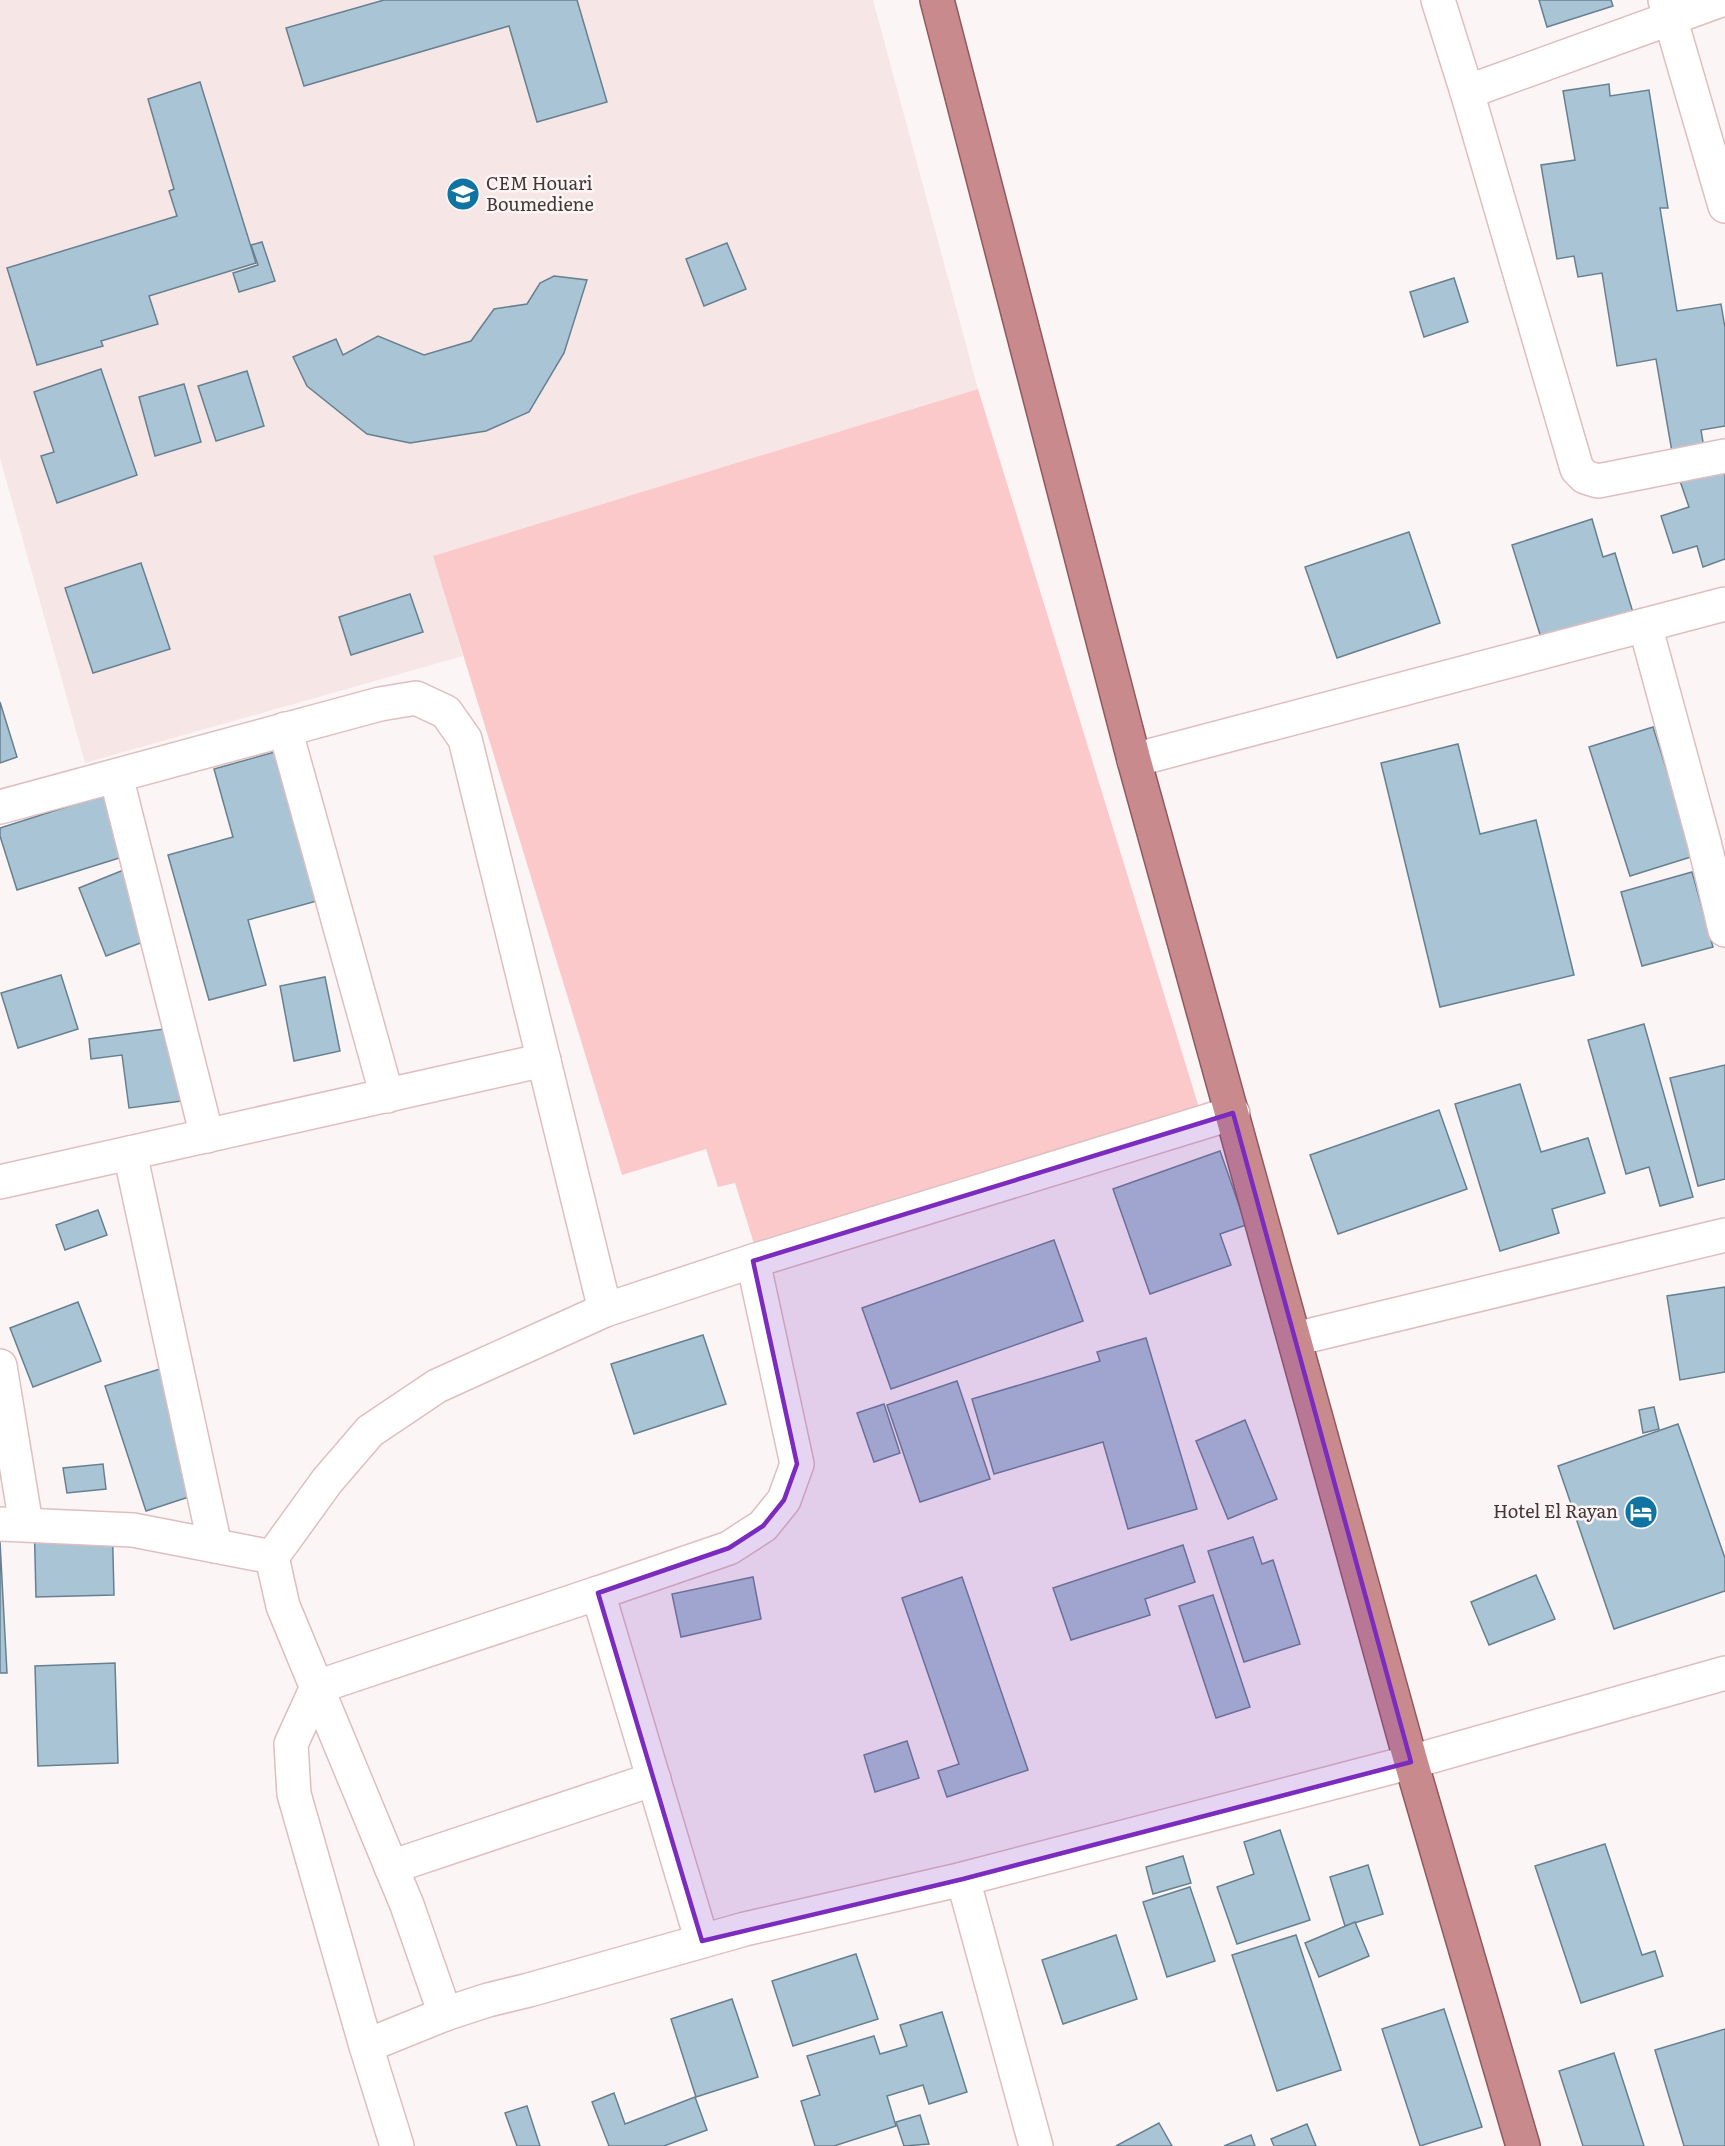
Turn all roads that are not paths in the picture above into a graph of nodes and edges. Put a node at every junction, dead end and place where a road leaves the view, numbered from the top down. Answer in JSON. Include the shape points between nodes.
{"nodes":[{"id":1,"x":937,"y":0,"type":"edge"},
{"id":2,"x":1438,"y":0,"type":"edge"},
{"id":3,"x":1721,"y":0,"type":"edge"},
{"id":4,"x":1668,"y":9,"type":"edge"},
{"id":5,"x":1467,"y":93,"type":"junction"},
{"id":6,"x":1725,"y":206,"type":"edge"},
{"id":7,"x":1725,"y":456,"type":"edge"},
{"id":8,"x":1725,"y":604,"type":"edge"},
{"id":9,"x":1645,"y":625,"type":"junction"},
{"id":10,"x":285,"y":729,"type":"junction"},
{"id":11,"x":1134,"y":760,"type":"junction"},
{"id":12,"x":116,"y":776,"type":"junction"},
{"id":13,"x":0,"y":807,"type":"edge"},
{"id":14,"x":1714,"y":839,"type":"edge"},
{"id":15,"x":1725,"y":930,"type":"edge"},
{"id":16,"x":544,"y":1060,"type":"junction"},
{"id":17,"x":387,"y":1096,"type":"junction"},
{"id":18,"x":1233,"y":1113,"type":"junction"},
{"id":19,"x":207,"y":1136,"type":"junction"},
{"id":20,"x":130,"y":1153,"type":"junction"},
{"id":21,"x":0,"y":1182,"type":"edge"},
{"id":22,"x":1725,"y":1235,"type":"edge"},
{"id":23,"x":753,"y":1261,"type":"junction"},
{"id":24,"x":605,"y":1310,"type":"junction"},
{"id":25,"x":1295,"y":1339,"type":"junction"},
{"id":26,"x":0,"y":1366,"type":"edge"},
{"id":27,"x":13,"y":1524,"type":"edge"},
{"id":28,"x":215,"y":1546,"type":"junction"},
{"id":29,"x":272,"y":1557,"type":"junction"},
{"id":30,"x":598,"y":1593,"type":"junction"},
{"id":31,"x":1725,"y":1673,"type":"edge"},
{"id":32,"x":317,"y":1687,"type":"junction"},
{"id":33,"x":1411,"y":1762,"type":"junction"},
{"id":34,"x":654,"y":1779,"type":"junction"},
{"id":35,"x":391,"y":1867,"type":"junction"},
{"id":36,"x":963,"y":1879,"type":"junction"},
{"id":37,"x":702,"y":1941,"type":"junction"},
{"id":38,"x":445,"y":2014,"type":"junction"},
{"id":39,"x":366,"y":2046,"type":"junction"},
{"id":40,"x":397,"y":2146,"type":"edge"},
{"id":41,"x":1036,"y":2146,"type":"edge"},
{"id":42,"x":1523,"y":2146,"type":"edge"}],
"edges":[{"from":1,"to":11,"type":"highway"},
{"from":2,"to":5,"type":"street"},
{"from":3,"to":4,"type":"street"},
{"from":4,"to":5,"type":"street"},
{"from":4,"to":6,"type":"street"},
{"from":5,"to":7,"type":"street","via":[[1577,469],[1598,481]]},
{"from":8,"to":9,"type":"street"},
{"from":9,"to":11,"type":"street"},
{"from":9,"to":14,"type":"street"},
{"from":10,"to":12,"type":"street"},
{"from":10,"to":16,"type":"street","via":[[416,698],[446,712],[465,738]]},
{"from":10,"to":17,"type":"street"},
{"from":11,"to":18,"type":"highway"},
{"from":12,"to":13,"type":"street"},
{"from":12,"to":19,"type":"street"},
{"from":14,"to":15,"type":"street"},
{"from":16,"to":17,"type":"street"},
{"from":16,"to":24,"type":"street"},
{"from":17,"to":19,"type":"street"},
{"from":18,"to":23,"type":"street"},
{"from":18,"to":25,"type":"highway"},
{"from":19,"to":20,"type":"street"},
{"from":20,"to":21,"type":"street"},
{"from":20,"to":28,"type":"street"},
{"from":22,"to":25,"type":"street"},
{"from":23,"to":24,"type":"street"},
{"from":23,"to":30,"type":"street","via":[[797,1464],[784,1500],[763,1526],[729,1548]]},
{"from":24,"to":29,"type":"street","via":[[437,1386],[369,1431]]},
{"from":25,"to":33,"type":"highway"},
{"from":26,"to":27,"type":"street"},
{"from":27,"to":28,"type":"street","via":[[134,1530]]},
{"from":28,"to":29,"type":"street"},
{"from":29,"to":32,"type":"street","via":[[284,1606]]},
{"from":30,"to":32,"type":"street"},
{"from":30,"to":34,"type":"street"},
{"from":31,"to":33,"type":"street"},
{"from":32,"to":35,"type":"street"},
{"from":32,"to":39,"type":"street","via":[[291,1744],[294,1794]]},
{"from":33,"to":36,"type":"street"},
{"from":33,"to":42,"type":"highway"},
{"from":34,"to":35,"type":"street"},
{"from":34,"to":37,"type":"street"},
{"from":35,"to":38,"type":"street"},
{"from":36,"to":37,"type":"street"},
{"from":36,"to":41,"type":"street"},
{"from":37,"to":38,"type":"street"},
{"from":38,"to":39,"type":"street"},
{"from":39,"to":40,"type":"street"}]}
